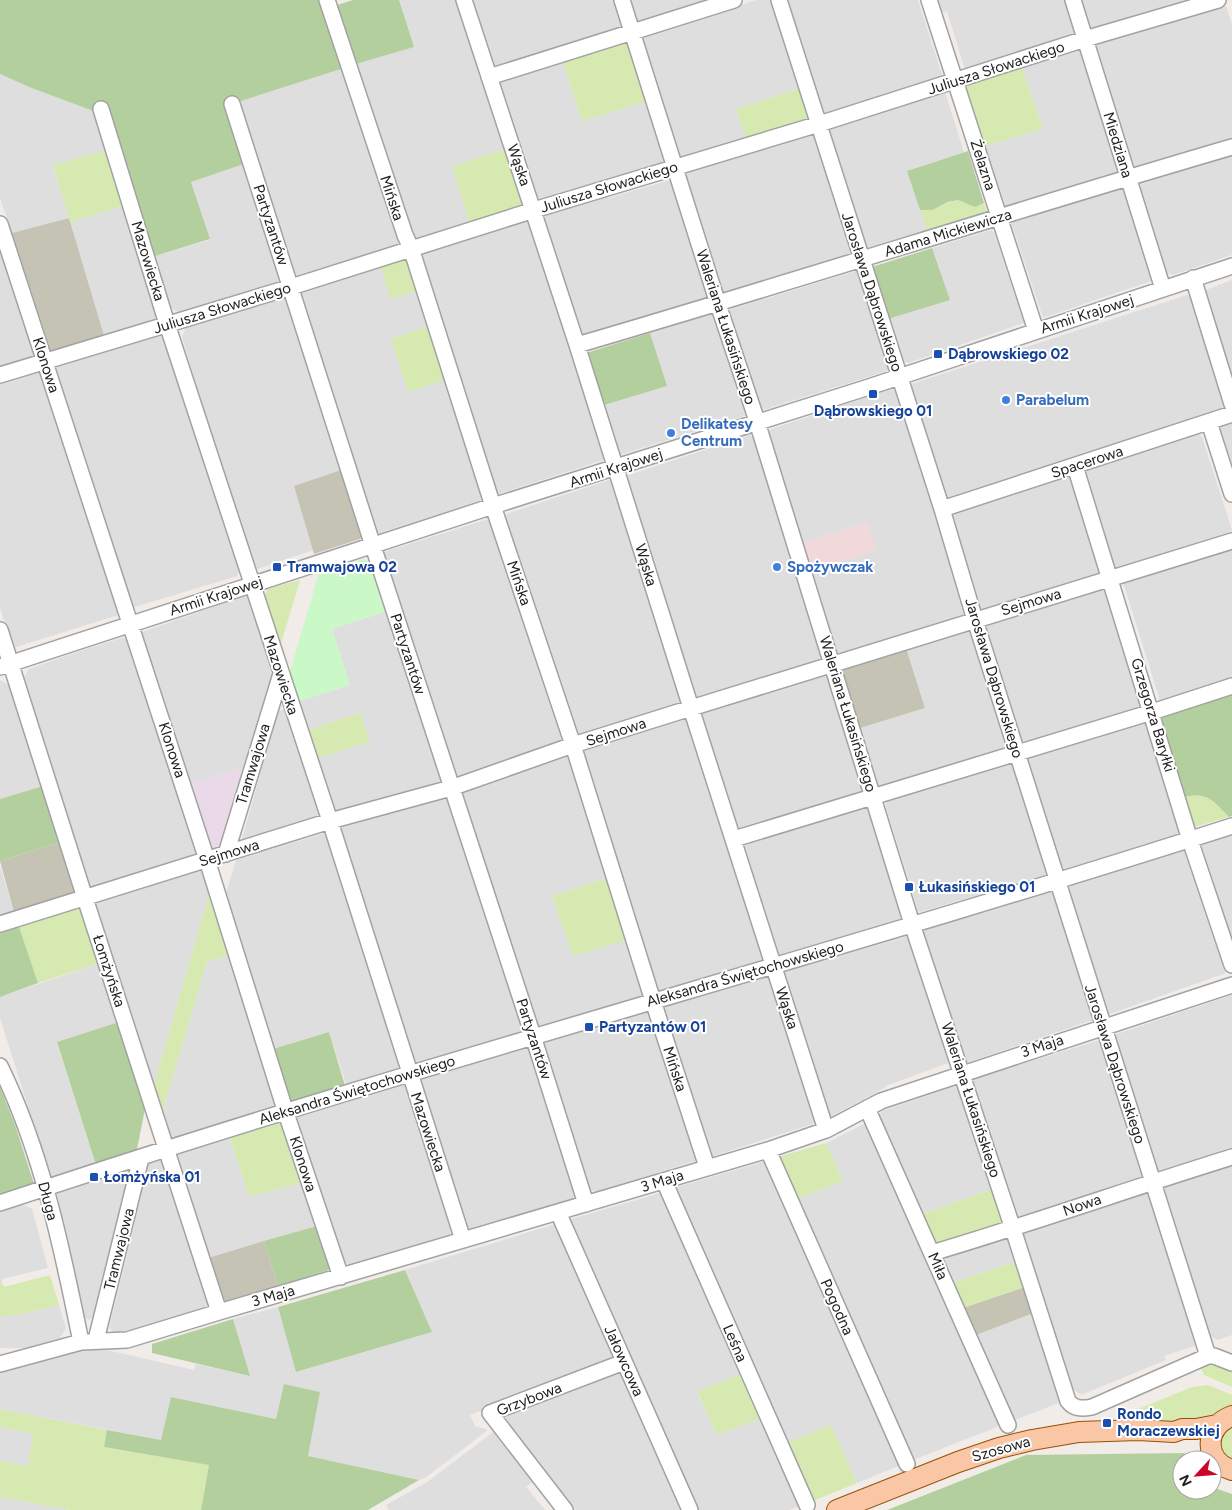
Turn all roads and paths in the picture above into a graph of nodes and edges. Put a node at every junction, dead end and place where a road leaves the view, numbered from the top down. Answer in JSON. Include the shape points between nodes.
{"nodes":[{"id":1,"x":327,"y":0,"type":"edge"},
{"id":2,"x":464,"y":0,"type":"edge"},
{"id":3,"x":622,"y":0,"type":"edge"},
{"id":4,"x":734,"y":0,"type":"edge"},
{"id":5,"x":779,"y":0,"type":"edge"},
{"id":6,"x":929,"y":0,"type":"edge"},
{"id":7,"x":1074,"y":0,"type":"edge"},
{"id":8,"x":1218,"y":0,"type":"edge"},
{"id":9,"x":632,"y":32,"type":"junction"},
{"id":10,"x":1085,"y":39,"type":"junction"},
{"id":11,"x":489,"y":77,"type":"junction"},
{"id":12,"x":956,"y":82,"type":"junction"},
{"id":13,"x":232,"y":104,"type":"dead end"},
{"id":14,"x":101,"y":109,"type":"dead end"},
{"id":15,"x":819,"y":124,"type":"junction"},
{"id":16,"x":1232,"y":147,"type":"edge"},
{"id":17,"x":674,"y":167,"type":"junction"},
{"id":18,"x":1128,"y":178,"type":"junction"},
{"id":19,"x":534,"y":210,"type":"junction"},
{"id":20,"x":1000,"y":217,"type":"junction"},
{"id":21,"x":0,"y":224,"type":"edge"},
{"id":22,"x":410,"y":248,"type":"junction"},
{"id":23,"x":861,"y":260,"type":"junction"},
{"id":24,"x":1232,"y":266,"type":"edge"},
{"id":25,"x":1193,"y":278,"type":"junction"},
{"id":26,"x":291,"y":287,"type":"junction"},
{"id":27,"x":1163,"y":289,"type":"junction"},
{"id":28,"x":718,"y":304,"type":"junction"},
{"id":29,"x":168,"y":324,"type":"junction"},
{"id":30,"x":1036,"y":331,"type":"junction"},
{"id":31,"x":577,"y":345,"type":"junction"},
{"id":32,"x":44,"y":362,"type":"junction"},
{"id":33,"x":0,"y":375,"type":"edge"},
{"id":34,"x":899,"y":377,"type":"junction"},
{"id":35,"x":1232,"y":404,"type":"edge"},
{"id":36,"x":1232,"y":414,"type":"edge"},
{"id":37,"x":1209,"y":422,"type":"junction"},
{"id":38,"x":758,"y":423,"type":"junction"},
{"id":39,"x":1075,"y":466,"type":"junction"},
{"id":40,"x":615,"y":468,"type":"junction"},
{"id":41,"x":1232,"y":494,"type":"edge"},
{"id":42,"x":493,"y":506,"type":"junction"},
{"id":43,"x":942,"y":510,"type":"junction"},
{"id":44,"x":1232,"y":541,"type":"edge"},
{"id":45,"x":373,"y":546,"type":"junction"},
{"id":46,"x":1110,"y":578,"type":"junction"},
{"id":47,"x":252,"y":584,"type":"junction"},
{"id":48,"x":975,"y":620,"type":"junction"},
{"id":49,"x":131,"y":624,"type":"junction"},
{"id":50,"x":0,"y":630,"type":"edge"},
{"id":51,"x":833,"y":664,"type":"junction"},
{"id":52,"x":5,"y":665,"type":"edge"},
{"id":53,"x":281,"y":674,"type":"junction"},
{"id":54,"x":1232,"y":686,"type":"edge"},
{"id":55,"x":691,"y":708,"type":"junction"},
{"id":56,"x":1152,"y":712,"type":"junction"},
{"id":57,"x":574,"y":745,"type":"junction"},
{"id":58,"x":1017,"y":752,"type":"junction"},
{"id":59,"x":451,"y":788,"type":"junction"},
{"id":60,"x":874,"y":797,"type":"junction"},
{"id":61,"x":330,"y":821,"type":"junction"},
{"id":62,"x":1232,"y":826,"type":"edge"},
{"id":63,"x":734,"y":839,"type":"junction"},
{"id":64,"x":1190,"y":840,"type":"junction"},
{"id":65,"x":226,"y":854,"type":"junction"},
{"id":66,"x":207,"y":860,"type":"junction"},
{"id":67,"x":1058,"y":881,"type":"junction"},
{"id":68,"x":85,"y":898,"type":"junction"},
{"id":69,"x":0,"y":924,"type":"edge"},
{"id":70,"x":912,"y":924,"type":"junction"},
{"id":71,"x":1232,"y":965,"type":"edge"},
{"id":72,"x":774,"y":966,"type":"junction"},
{"id":73,"x":1232,"y":985,"type":"edge"},
{"id":74,"x":653,"y":1001,"type":"junction"},
{"id":75,"x":1103,"y":1027,"type":"junction"},
{"id":76,"x":533,"y":1036,"type":"junction"},
{"id":77,"x":0,"y":1066,"type":"edge"},
{"id":78,"x":962,"y":1072,"type":"junction"},
{"id":79,"x":410,"y":1073,"type":"junction"},
{"id":80,"x":867,"y":1108,"type":"junction"},
{"id":81,"x":286,"y":1112,"type":"junction"},
{"id":82,"x":826,"y":1130,"type":"junction"},
{"id":83,"x":167,"y":1150,"type":"junction"},
{"id":84,"x":768,"y":1150,"type":"junction"},
{"id":85,"x":1232,"y":1157,"type":"edge"},
{"id":86,"x":141,"y":1158,"type":"junction"},
{"id":87,"x":707,"y":1167,"type":"junction"},
{"id":88,"x":664,"y":1181,"type":"junction"},
{"id":89,"x":1152,"y":1182,"type":"junction"},
{"id":90,"x":45,"y":1188,"type":"junction"},
{"id":91,"x":0,"y":1203,"type":"edge"},
{"id":92,"x":586,"y":1204,"type":"junction"},
{"id":93,"x":558,"y":1212,"type":"junction"},
{"id":94,"x":1013,"y":1229,"type":"junction"},
{"id":95,"x":462,"y":1240,"type":"junction"},
{"id":96,"x":932,"y":1253,"type":"junction"},
{"id":97,"x":341,"y":1276,"type":"junction"},
{"id":98,"x":220,"y":1312,"type":"junction"},
{"id":99,"x":96,"y":1340,"type":"junction"},
{"id":100,"x":80,"y":1342,"type":"junction"},
{"id":101,"x":1208,"y":1356,"type":"junction"},
{"id":102,"x":624,"y":1362,"type":"junction"},
{"id":103,"x":1232,"y":1363,"type":"edge"},
{"id":104,"x":0,"y":1364,"type":"edge"},
{"id":105,"x":1228,"y":1418,"type":"edge"},
{"id":106,"x":1008,"y":1425,"type":"dead end"},
{"id":107,"x":1174,"y":1432,"type":"junction"},
{"id":108,"x":1211,"y":1450,"type":"joint"},
{"id":109,"x":907,"y":1464,"type":"dead end"},
{"id":110,"x":807,"y":1505,"type":"dead end"},
{"id":111,"x":565,"y":1510,"type":"edge"},
{"id":112,"x":690,"y":1510,"type":"edge"},
{"id":113,"x":837,"y":1510,"type":"edge"}],
"edges":[{"from":1,"to":22,"type":"street","name":"Mińska"},
{"from":2,"to":11,"type":"street","name":"Wąska"},
{"from":3,"to":9,"type":"street","name":"Waleriana Łukasińskiego"},
{"from":4,"to":9,"type":"street"},
{"from":5,"to":15,"type":"street","name":"Jarosława Dąbrowskiego"},
{"from":6,"to":12,"type":"street","name":"Żelazna"},
{"from":7,"to":10,"type":"street","name":"Miedziana"},
{"from":8,"to":10,"type":"street","name":"Juliusza Słowackiego"},
{"from":9,"to":11,"type":"street"},
{"from":9,"to":17,"type":"street","name":"Waleriana Łukasińskiego"},
{"from":10,"to":12,"type":"street","name":"Juliusza Słowackiego"},
{"from":10,"to":18,"type":"street","name":"Miedziana"},
{"from":11,"to":19,"type":"street","name":"Wąska"},
{"from":12,"to":15,"type":"street","name":"Juliusza Słowackiego"},
{"from":12,"to":20,"type":"street","name":"Żelazna"},
{"from":13,"to":26,"type":"street","name":"Partyzantów"},
{"from":14,"to":29,"type":"street","name":"Mazowiecka"},
{"from":15,"to":17,"type":"street","name":"Juliusza Słowackiego"},
{"from":15,"to":23,"type":"street","name":"Jarosława Dąbrowskiego"},
{"from":16,"to":18,"type":"street","name":"Adama Mickiewicza"},
{"from":17,"to":19,"type":"street","name":"Juliusza Słowackiego"},
{"from":17,"to":28,"type":"street","name":"Waleriana Łukasińskiego"},
{"from":18,"to":20,"type":"street","name":"Adama Mickiewicza"},
{"from":18,"to":27,"type":"street","name":"Miedziana"},
{"from":19,"to":22,"type":"street","name":"Juliusza Słowackiego"},
{"from":19,"to":31,"type":"street","name":"Wąska"},
{"from":20,"to":23,"type":"street","name":"Adama Mickiewicza"},
{"from":20,"to":30,"type":"street","name":"Żelazna"},
{"from":21,"to":32,"type":"street","name":"Klonowa"},
{"from":22,"to":26,"type":"street","name":"Juliusza Słowackiego"},
{"from":22,"to":42,"type":"street","name":"Mińska"},
{"from":23,"to":28,"type":"street","name":"Adama Mickiewicza"},
{"from":23,"to":34,"type":"street","name":"Jarosława Dąbrowskiego"},
{"from":24,"to":25,"type":"street","name":"Armii Krajowej"},
{"from":25,"to":27,"type":"street","name":"Armii Krajowej"},
{"from":25,"to":35,"type":"street"},
{"from":26,"to":29,"type":"street","name":"Juliusza Słowackiego"},
{"from":26,"to":45,"type":"street","name":"Partyzantów"},
{"from":27,"to":30,"type":"street","name":"Armii Krajowej"},
{"from":28,"to":31,"type":"street","name":"Adama Mickiewicza"},
{"from":28,"to":38,"type":"street","name":"Waleriana Łukasińskiego"},
{"from":29,"to":32,"type":"street","name":"Juliusza Słowackiego"},
{"from":29,"to":47,"type":"street","name":"Mazowiecka"},
{"from":30,"to":34,"type":"street","name":"Armii Krajowej"},
{"from":31,"to":40,"type":"street","name":"Wąska"},
{"from":32,"to":33,"type":"street","name":"Juliusza Słowackiego"},
{"from":32,"to":49,"type":"street","name":"Klonowa"},
{"from":34,"to":38,"type":"street","name":"Armii Krajowej"},
{"from":34,"to":43,"type":"street","name":"Jarosława Dąbrowskiego"},
{"from":36,"to":37,"type":"street","name":"Spacerowa"},
{"from":37,"to":39,"type":"street","name":"Spacerowa"},
{"from":37,"to":41,"type":"street"},
{"from":38,"to":40,"type":"street","name":"Armii Krajowej"},
{"from":38,"to":51,"type":"street","name":"Waleriana Łukasińskiego"},
{"from":39,"to":43,"type":"street","name":"Spacerowa"},
{"from":39,"to":46,"type":"street","name":"Grzegorza Baryłki"},
{"from":40,"to":42,"type":"street","name":"Armii Krajowej"},
{"from":40,"to":55,"type":"street","name":"Wąska"},
{"from":42,"to":45,"type":"street","name":"Armii Krajowej"},
{"from":42,"to":57,"type":"street","name":"Mińska"},
{"from":43,"to":48,"type":"street","name":"Jarosława Dąbrowskiego"},
{"from":44,"to":46,"type":"street","name":"Sejmowa"},
{"from":45,"to":47,"type":"street","name":"Armii Krajowej"},
{"from":45,"to":59,"type":"street","name":"Partyzantów"},
{"from":46,"to":48,"type":"street","name":"Sejmowa"},
{"from":46,"to":56,"type":"street","name":"Grzegorza Baryłki"},
{"from":47,"to":49,"type":"street","name":"Armii Krajowej"},
{"from":47,"to":53,"type":"street","name":"Mazowiecka"},
{"from":48,"to":51,"type":"street","name":"Sejmowa"},
{"from":48,"to":58,"type":"street","name":"Jarosława Dąbrowskiego"},
{"from":49,"to":52,"type":"street","name":"Armii Krajowej"},
{"from":49,"to":66,"type":"street","name":"Klonowa"},
{"from":50,"to":52,"type":"street","name":"Łomżyńska"},
{"from":51,"to":55,"type":"street","name":"Sejmowa"},
{"from":51,"to":60,"type":"street","name":"Waleriana Łukasińskiego"},
{"from":52,"to":68,"type":"street","name":"Łomżyńska"},
{"from":53,"to":61,"type":"street","name":"Mazowiecka"},
{"from":53,"to":65,"type":"street","name":"Tramwajowa"},
{"from":54,"to":56,"type":"street"},
{"from":55,"to":57,"type":"street","name":"Sejmowa"},
{"from":55,"to":63,"type":"street","name":"Wąska"},
{"from":56,"to":58,"type":"street"},
{"from":56,"to":64,"type":"street","name":"Grzegorza Baryłki"},
{"from":57,"to":59,"type":"street","name":"Sejmowa"},
{"from":57,"to":74,"type":"street","name":"Mińska"},
{"from":58,"to":60,"type":"street"},
{"from":58,"to":67,"type":"street","name":"Jarosława Dąbrowskiego"},
{"from":59,"to":61,"type":"street","name":"Sejmowa"},
{"from":59,"to":76,"type":"street","name":"Partyzantów"},
{"from":60,"to":63,"type":"street"},
{"from":60,"to":70,"type":"street","name":"Waleriana Łukasińskiego"},
{"from":61,"to":65,"type":"street","name":"Sejmowa"},
{"from":61,"to":79,"type":"street","name":"Mazowiecka"},
{"from":62,"to":64,"type":"street","name":"Aleksandra Świętochowskiego"},
{"from":63,"to":72,"type":"street","name":"Wąska"},
{"from":64,"to":67,"type":"street","name":"Aleksandra Świętochowskiego"},
{"from":64,"to":71,"type":"street","name":"Grzegorza Baryłki"},
{"from":65,"to":66,"type":"street","name":"Sejmowa"},
{"from":66,"to":68,"type":"street","name":"Sejmowa"},
{"from":66,"to":81,"type":"street","name":"Klonowa"},
{"from":67,"to":70,"type":"street","name":"Aleksandra Świętochowskiego"},
{"from":67,"to":75,"type":"street","name":"Jarosława Dąbrowskiego"},
{"from":68,"to":69,"type":"street","name":"Sejmowa"},
{"from":68,"to":83,"type":"street","name":"Łomżyńska"},
{"from":70,"to":72,"type":"street","name":"Aleksandra Świętochowskiego"},
{"from":70,"to":78,"type":"street","name":"Waleriana Łukasińskiego"},
{"from":72,"to":74,"type":"street","name":"Aleksandra Świętochowskiego"},
{"from":72,"to":82,"type":"street","name":"Wąska"},
{"from":73,"to":75,"type":"street","name":"3 Maja"},
{"from":74,"to":76,"type":"street","name":"Aleksandra Świętochowskiego"},
{"from":74,"to":87,"type":"street","name":"Mińska"},
{"from":75,"to":78,"type":"street","name":"3 Maja"},
{"from":75,"to":89,"type":"street","name":"Jarosława Dąbrowskiego"},
{"from":76,"to":79,"type":"street","name":"Aleksandra Świętochowskiego"},
{"from":76,"to":92,"type":"street","name":"Partyzantów"},
{"from":77,"to":90,"type":"street","name":"Długa","via":[[15,1097]]},
{"from":78,"to":80,"type":"street","name":"3 Maja"},
{"from":78,"to":94,"type":"street","name":"Waleriana Łukasińskiego"},
{"from":79,"to":81,"type":"street","name":"Aleksandra Świętochowskiego"},
{"from":79,"to":95,"type":"street","name":"Mazowiecka"},
{"from":80,"to":82,"type":"street","name":"3 Maja"},
{"from":80,"to":96,"type":"street","name":"Miła"},
{"from":81,"to":83,"type":"street","name":"Aleksandra Świętochowskiego"},
{"from":81,"to":97,"type":"street","name":"Klonowa"},
{"from":82,"to":84,"type":"street","name":"3 Maja"},
{"from":83,"to":86,"type":"street","name":"Aleksandra Świętochowskiego"},
{"from":83,"to":98,"type":"street","name":"Łomżyńska"},
{"from":84,"to":87,"type":"street","name":"3 Maja"},
{"from":84,"to":109,"type":"street","name":"Pogodna"},
{"from":85,"to":89,"type":"street","name":"Nowa"},
{"from":86,"to":90,"type":"street","name":"Aleksandra Świętochowskiego"},
{"from":86,"to":99,"type":"street","name":"Tramwajowa"},
{"from":87,"to":88,"type":"street","name":"3 Maja"},
{"from":88,"to":92,"type":"street","name":"3 Maja"},
{"from":88,"to":110,"type":"street","name":"Leśna"},
{"from":89,"to":94,"type":"street","name":"Nowa"},
{"from":89,"to":101,"type":"street","name":"Jarosława Dąbrowskiego"},
{"from":90,"to":91,"type":"street","name":"Aleksandra Świętochowskiego"},
{"from":90,"to":100,"type":"street","name":"Długa"},
{"from":92,"to":93,"type":"street","name":"3 Maja"},
{"from":93,"to":95,"type":"street","name":"3 Maja"},
{"from":93,"to":102,"type":"street","name":"Jałowcowa"},
{"from":94,"to":96,"type":"street","name":"Nowa"},
{"from":94,"to":101,"type":"street","name":"Waleriana Łukasińskiego","via":[[1068,1401],[1074,1407],[1092,1407]]},
{"from":95,"to":97,"type":"street","name":"3 Maja"},
{"from":96,"to":106,"type":"street","name":"Miła"},
{"from":97,"to":98,"type":"street","name":"3 Maja"},
{"from":98,"to":99,"type":"street","name":"3 Maja","via":[[127,1340]]},
{"from":99,"to":100,"type":"street","name":"3 Maja"},
{"from":100,"to":104,"type":"street","name":"3 Maja"},
{"from":101,"to":103,"type":"street"},
{"from":102,"to":111,"type":"street","name":"Grzybowa","via":[[490,1413]]},
{"from":102,"to":112,"type":"street","name":"Jałowcowa"},
{"from":105,"to":107,"type":"main road","name":"Szosowa","via":[[1203,1429]]},
{"from":105,"to":108,"type":"main road","via":[[1212,1432]]},
{"from":107,"to":108,"type":"main road","name":"Szosowa"},
{"from":107,"to":113,"type":"main road","name":"Szosowa","via":[[1098,1431],[1032,1440],[958,1462]]}]}
